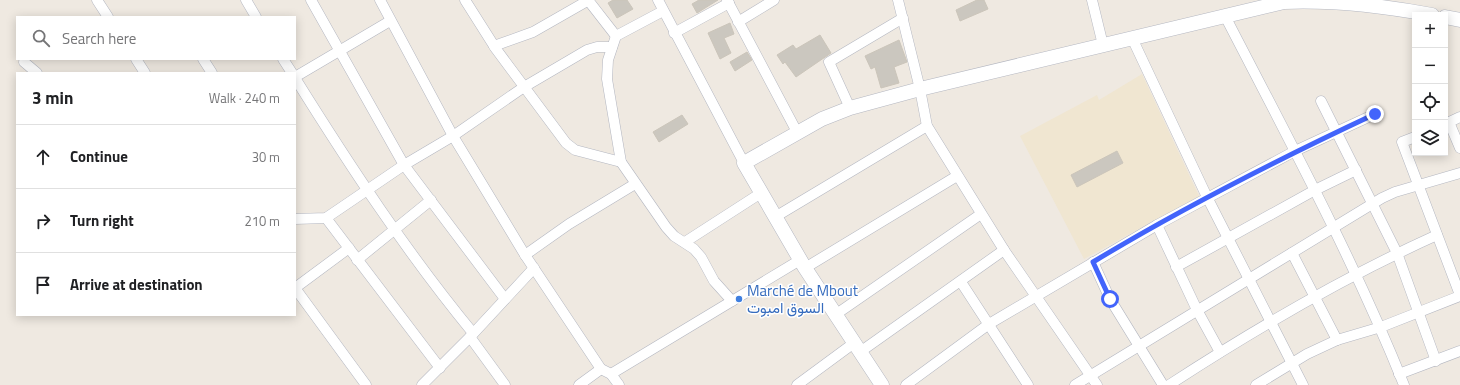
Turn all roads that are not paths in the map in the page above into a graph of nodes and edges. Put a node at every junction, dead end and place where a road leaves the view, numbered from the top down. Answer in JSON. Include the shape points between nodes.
{"nodes":[{"id":1,"x":97,"y":0,"type":"edge"},
{"id":2,"x":246,"y":0,"type":"edge"},
{"id":3,"x":311,"y":0,"type":"edge"},
{"id":4,"x":380,"y":0,"type":"edge"},
{"id":5,"x":465,"y":0,"type":"edge"},
{"id":6,"x":589,"y":0,"type":"edge"},
{"id":7,"x":658,"y":0,"type":"edge"},
{"id":8,"x":774,"y":0,"type":"edge"},
{"id":9,"x":898,"y":0,"type":"edge"},
{"id":10,"x":1092,"y":0,"type":"edge"},
{"id":11,"x":1283,"y":1,"type":"edge"},
{"id":12,"x":728,"y":2,"type":"edge"},
{"id":13,"x":1393,"y":4,"type":"edge"},
{"id":14,"x":663,"y":11,"type":"junction"},
{"id":15,"x":1421,"y":12,"type":"edge"},
{"id":16,"x":107,"y":16,"type":"edge"},
{"id":17,"x":255,"y":16,"type":"edge"},
{"id":18,"x":1225,"y":16,"type":"junction"},
{"id":19,"x":903,"y":18,"type":"junction"},
{"id":20,"x":1448,"y":18,"type":"edge"},
{"id":21,"x":1460,"y":20,"type":"edge"},
{"id":22,"x":390,"y":21,"type":"junction"},
{"id":23,"x":738,"y":22,"type":"junction"},
{"id":24,"x":674,"y":33,"type":"junction"},
{"id":25,"x":616,"y":36,"type":"junction"},
{"id":26,"x":1132,"y":38,"type":"junction"},
{"id":27,"x":1103,"y":45,"type":"junction"},
{"id":28,"x":494,"y":46,"type":"junction"},
{"id":29,"x":612,"y":47,"type":"junction"},
{"id":30,"x":341,"y":50,"type":"junction"},
{"id":31,"x":137,"y":60,"type":"edge"},
{"id":32,"x":204,"y":60,"type":"edge"},
{"id":33,"x":284,"y":60,"type":"edge"},
{"id":34,"x":24,"y":62,"type":"dead end"},
{"id":35,"x":36,"y":72,"type":"edge"},
{"id":36,"x":144,"y":72,"type":"edge"},
{"id":37,"x":211,"y":72,"type":"edge"},
{"id":38,"x":291,"y":72,"type":"edge"},
{"id":39,"x":296,"y":77,"type":"edge"},
{"id":40,"x":296,"y":80,"type":"edge"},
{"id":41,"x":524,"y":87,"type":"junction"},
{"id":42,"x":920,"y":89,"type":"junction"},
{"id":43,"x":1321,"y":101,"type":"dead end"},
{"id":44,"x":850,"y":108,"type":"junction"},
{"id":45,"x":1375,"y":114,"type":"dead end"},
{"id":46,"x":1460,"y":117,"type":"edge"},
{"id":47,"x":1448,"y":123,"type":"edge"},
{"id":48,"x":1448,"y":125,"type":"edge"},
{"id":49,"x":927,"y":126,"type":"junction"},
{"id":50,"x":797,"y":132,"type":"junction"},
{"id":51,"x":1336,"y":132,"type":"junction"},
{"id":52,"x":453,"y":136,"type":"junction"},
{"id":53,"x":1412,"y":137,"type":"edge"},
{"id":54,"x":1460,"y":148,"type":"edge"},
{"id":55,"x":1295,"y":151,"type":"junction"},
{"id":56,"x":621,"y":162,"type":"junction"},
{"id":57,"x":744,"y":162,"type":"junction"},
{"id":58,"x":404,"y":165,"type":"junction"},
{"id":59,"x":1356,"y":170,"type":"junction"},
{"id":60,"x":1460,"y":173,"type":"edge"},
{"id":61,"x":957,"y":176,"type":"junction"},
{"id":62,"x":635,"y":184,"type":"junction"},
{"id":63,"x":1419,"y":185,"type":"junction"},
{"id":64,"x":1315,"y":190,"type":"junction"},
{"id":65,"x":367,"y":191,"type":"junction"},
{"id":66,"x":761,"y":193,"type":"junction"},
{"id":67,"x":1207,"y":197,"type":"junction"},
{"id":68,"x":431,"y":200,"type":"junction"},
{"id":69,"x":1373,"y":204,"type":"junction"},
{"id":70,"x":981,"y":214,"type":"junction"},
{"id":71,"x":775,"y":217,"type":"junction"},
{"id":72,"x":326,"y":218,"type":"junction"},
{"id":73,"x":296,"y":219,"type":"edge"},
{"id":74,"x":1157,"y":225,"type":"junction"},
{"id":75,"x":1333,"y":228,"type":"junction"},
{"id":76,"x":395,"y":230,"type":"junction"},
{"id":77,"x":1437,"y":235,"type":"junction"},
{"id":78,"x":1228,"y":238,"type":"junction"},
{"id":79,"x":684,"y":242,"type":"junction"},
{"id":80,"x":349,"y":248,"type":"junction"},
{"id":81,"x":1004,"y":250,"type":"junction"},
{"id":82,"x":1292,"y":253,"type":"junction"},
{"id":83,"x":1397,"y":253,"type":"junction"},
{"id":84,"x":525,"y":255,"type":"junction"},
{"id":85,"x":357,"y":260,"type":"junction"},
{"id":86,"x":1093,"y":262,"type":"junction"},
{"id":87,"x":803,"y":264,"type":"junction"},
{"id":88,"x":1176,"y":267,"type":"junction"},
{"id":89,"x":534,"y":268,"type":"junction"},
{"id":90,"x":1355,"y":274,"type":"junction"},
{"id":91,"x":1249,"y":279,"type":"junction"},
{"id":92,"x":961,"y":282,"type":"junction"},
{"id":93,"x":296,"y":287,"type":"edge"},
{"id":94,"x":296,"y":289,"type":"edge"},
{"id":95,"x":1037,"y":296,"type":"junction"},
{"id":96,"x":1460,"y":296,"type":"edge"},
{"id":97,"x":1314,"y":297,"type":"junction"},
{"id":98,"x":505,"y":299,"type":"junction"},
{"id":99,"x":732,"y":301,"type":"junction"},
{"id":100,"x":1197,"y":310,"type":"junction"},
{"id":101,"x":1418,"y":312,"type":"junction"},
{"id":102,"x":835,"y":314,"type":"junction"},
{"id":103,"x":1270,"y":323,"type":"junction"},
{"id":104,"x":989,"y":324,"type":"junction"},
{"id":105,"x":1381,"y":326,"type":"junction"},
{"id":106,"x":471,"y":335,"type":"junction"},
{"id":107,"x":1337,"y":340,"type":"junction"},
{"id":108,"x":1138,"y":347,"type":"junction"},
{"id":109,"x":857,"y":348,"type":"junction"},
{"id":110,"x":1460,"y":351,"type":"edge"},
{"id":111,"x":1220,"y":352,"type":"junction"},
{"id":112,"x":1436,"y":361,"type":"junction"},
{"id":113,"x":1292,"y":363,"type":"junction"},
{"id":114,"x":440,"y":368,"type":"junction"},
{"id":115,"x":601,"y":369,"type":"junction"},
{"id":116,"x":611,"y":374,"type":"junction"},
{"id":117,"x":1399,"y":374,"type":"junction"},
{"id":118,"x":1091,"y":376,"type":"junction"},
{"id":119,"x":366,"y":385,"type":"edge"},
{"id":120,"x":422,"y":385,"type":"edge"},
{"id":121,"x":505,"y":385,"type":"edge"},
{"id":122,"x":579,"y":385,"type":"edge"},
{"id":123,"x":618,"y":385,"type":"edge"},
{"id":124,"x":797,"y":385,"type":"edge"},
{"id":125,"x":882,"y":385,"type":"edge"},
{"id":126,"x":906,"y":385,"type":"edge"},
{"id":127,"x":1028,"y":385,"type":"edge"},
{"id":128,"x":1075,"y":385,"type":"edge"},
{"id":129,"x":1097,"y":385,"type":"edge"},
{"id":130,"x":1163,"y":385,"type":"edge"},
{"id":131,"x":1169,"y":385,"type":"edge"},
{"id":132,"x":1256,"y":385,"type":"edge"},
{"id":133,"x":1303,"y":385,"type":"edge"},
{"id":134,"x":1404,"y":385,"type":"edge"}],
"edges":[{"from":1,"to":16,"type":"street"},
{"from":2,"to":17,"type":"street"},
{"from":3,"to":30,"type":"street"},
{"from":4,"to":22,"type":"street"},
{"from":5,"to":28,"type":"street"},
{"from":6,"to":25,"type":"street"},
{"from":6,"to":28,"type":"street","via":[[533,32]]},
{"from":7,"to":14,"type":"street"},
{"from":8,"to":23,"type":"street"},
{"from":9,"to":19,"type":"street"},
{"from":10,"to":27,"type":"street"},
{"from":11,"to":13,"type":"main road"},
{"from":11,"to":18,"type":"main road"},
{"from":12,"to":23,"type":"street"},
{"from":12,"to":24,"type":"street"},
{"from":13,"to":15,"type":"main road"},
{"from":14,"to":24,"type":"street"},
{"from":14,"to":25,"type":"street"},
{"from":18,"to":26,"type":"main road"},
{"from":18,"to":55,"type":"street"},
{"from":19,"to":42,"type":"street"},
{"from":19,"to":44,"type":"street","via":[[829,62]]},
{"from":20,"to":21,"type":"main road"},
{"from":22,"to":30,"type":"street"},
{"from":22,"to":52,"type":"street"},
{"from":23,"to":50,"type":"street"},
{"from":24,"to":57,"type":"street"},
{"from":25,"to":29,"type":"street"},
{"from":26,"to":27,"type":"main road"},
{"from":26,"to":67,"type":"street"},
{"from":27,"to":42,"type":"main road"},
{"from":28,"to":41,"type":"street"},
{"from":29,"to":41,"type":"street","via":[[587,50]]},
{"from":29,"to":56,"type":"street","via":[[607,79]]},
{"from":30,"to":39,"type":"street"},
{"from":30,"to":58,"type":"street"},
{"from":31,"to":36,"type":"street"},
{"from":32,"to":37,"type":"street"},
{"from":33,"to":38,"type":"street"},
{"from":34,"to":35,"type":"street"},
{"from":40,"to":65,"type":"street"},
{"from":41,"to":52,"type":"street"},
{"from":41,"to":56,"type":"street","via":[[566,143],[575,150]]},
{"from":42,"to":44,"type":"main road"},
{"from":42,"to":49,"type":"street"},
{"from":43,"to":51,"type":"street"},
{"from":44,"to":50,"type":"main road"},
{"from":45,"to":51,"type":"street"},
{"from":46,"to":47,"type":"street"},
{"from":48,"to":54,"type":"street"},
{"from":49,"to":61,"type":"street"},
{"from":49,"to":71,"type":"street"},
{"from":50,"to":57,"type":"main road"},
{"from":51,"to":55,"type":"street"},
{"from":51,"to":59,"type":"street"},
{"from":52,"to":58,"type":"street"},
{"from":52,"to":84,"type":"street"},
{"from":53,"to":63,"type":"street","via":[[1402,142]]},
{"from":55,"to":64,"type":"street"},
{"from":55,"to":67,"type":"street"},
{"from":56,"to":62,"type":"street"},
{"from":57,"to":66,"type":"main road"},
{"from":58,"to":65,"type":"street"},
{"from":58,"to":68,"type":"street"},
{"from":59,"to":64,"type":"street"},
{"from":59,"to":69,"type":"street"},
{"from":60,"to":63,"type":"street"},
{"from":61,"to":70,"type":"street"},
{"from":61,"to":87,"type":"street"},
{"from":62,"to":79,"type":"street","via":[[666,227]]},
{"from":62,"to":84,"type":"street","via":[[569,224]]},
{"from":63,"to":69,"type":"street","via":[[1395,192]]},
{"from":63,"to":77,"type":"street"},
{"from":64,"to":75,"type":"street"},
{"from":64,"to":78,"type":"street"},
{"from":65,"to":72,"type":"street"},
{"from":65,"to":76,"type":"street"},
{"from":66,"to":71,"type":"main road"},
{"from":66,"to":79,"type":"street"},
{"from":67,"to":74,"type":"street"},
{"from":67,"to":78,"type":"street"},
{"from":68,"to":76,"type":"street"},
{"from":68,"to":98,"type":"street"},
{"from":69,"to":75,"type":"street"},
{"from":69,"to":83,"type":"street"},
{"from":70,"to":81,"type":"street"},
{"from":70,"to":102,"type":"street"},
{"from":71,"to":87,"type":"main road"},
{"from":72,"to":73,"type":"street"},
{"from":72,"to":80,"type":"street"},
{"from":74,"to":86,"type":"street"},
{"from":74,"to":88,"type":"street"},
{"from":75,"to":82,"type":"street"},
{"from":75,"to":90,"type":"street"},
{"from":76,"to":85,"type":"street"},
{"from":76,"to":106,"type":"street"},
{"from":77,"to":83,"type":"street"},
{"from":77,"to":96,"type":"street"},
{"from":78,"to":88,"type":"street"},
{"from":78,"to":91,"type":"street"},
{"from":79,"to":99,"type":"street","via":[[701,257],[714,281]]},
{"from":80,"to":85,"type":"street"},
{"from":80,"to":93,"type":"street"},
{"from":81,"to":92,"type":"street"},
{"from":81,"to":95,"type":"street"},
{"from":82,"to":91,"type":"street"},
{"from":82,"to":97,"type":"street"},
{"from":83,"to":90,"type":"street"},
{"from":83,"to":101,"type":"street"},
{"from":84,"to":89,"type":"street"},
{"from":85,"to":114,"type":"street"},
{"from":86,"to":95,"type":"street"},
{"from":86,"to":108,"type":"street","via":[[1110,299]]},
{"from":87,"to":99,"type":"street"},
{"from":87,"to":102,"type":"main road"},
{"from":88,"to":100,"type":"street"},
{"from":89,"to":98,"type":"street"},
{"from":89,"to":115,"type":"street"},
{"from":90,"to":97,"type":"street"},
{"from":90,"to":105,"type":"street"},
{"from":91,"to":100,"type":"street"},
{"from":91,"to":103,"type":"street"},
{"from":92,"to":104,"type":"street"},
{"from":92,"to":109,"type":"street"},
{"from":94,"to":119,"type":"street"},
{"from":95,"to":104,"type":"street"},
{"from":95,"to":118,"type":"street"},
{"from":96,"to":101,"type":"street"},
{"from":97,"to":103,"type":"street"},
{"from":97,"to":107,"type":"street"},
{"from":98,"to":106,"type":"street"},
{"from":99,"to":116,"type":"street"},
{"from":100,"to":108,"type":"street"},
{"from":100,"to":111,"type":"street"},
{"from":101,"to":105,"type":"street"},
{"from":101,"to":112,"type":"street"},
{"from":102,"to":109,"type":"main road"},
{"from":103,"to":111,"type":"street"},
{"from":103,"to":113,"type":"street"},
{"from":104,"to":126,"type":"street"},
{"from":104,"to":127,"type":"street"},
{"from":105,"to":107,"type":"street"},
{"from":105,"to":117,"type":"street"},
{"from":106,"to":114,"type":"street"},
{"from":106,"to":121,"type":"street"},
{"from":107,"to":113,"type":"street"},
{"from":108,"to":118,"type":"street"},
{"from":108,"to":130,"type":"street"},
{"from":109,"to":124,"type":"street"},
{"from":109,"to":125,"type":"main road"},
{"from":110,"to":112,"type":"street"},
{"from":111,"to":131,"type":"street"},
{"from":112,"to":117,"type":"street"},
{"from":113,"to":132,"type":"street"},
{"from":113,"to":133,"type":"street"},
{"from":114,"to":120,"type":"street"},
{"from":115,"to":116,"type":"street"},
{"from":115,"to":122,"type":"street"},
{"from":116,"to":123,"type":"street"},
{"from":117,"to":134,"type":"street"},
{"from":118,"to":128,"type":"street"},
{"from":118,"to":129,"type":"street"}]}
